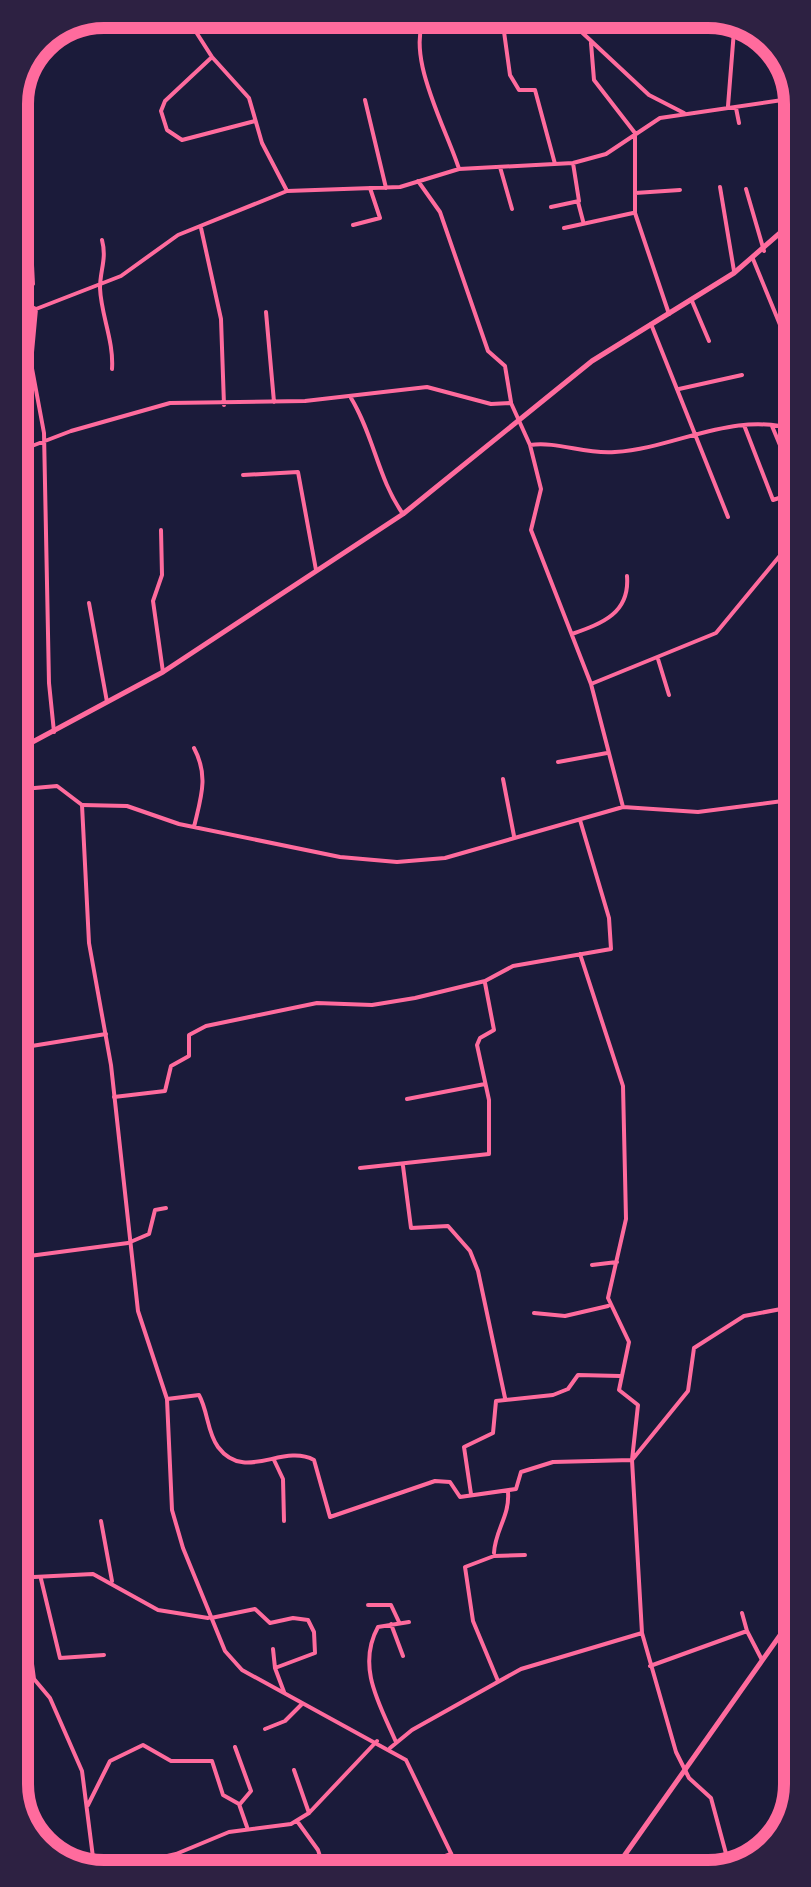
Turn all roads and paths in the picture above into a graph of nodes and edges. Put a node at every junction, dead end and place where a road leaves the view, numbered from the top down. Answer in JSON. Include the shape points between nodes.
{"nodes":[{"id":1,"x":193,"y":28,"type":"edge"},
{"id":2,"x":422,"y":28,"type":"edge"},
{"id":3,"x":503,"y":28,"type":"edge"},
{"id":4,"x":577,"y":28,"type":"edge"},
{"id":5,"x":734,"y":33,"type":"edge"},
{"id":6,"x":591,"y":42,"type":"junction"},
{"id":7,"x":212,"y":57,"type":"junction"},
{"id":8,"x":43,"y":58,"type":"edge"},
{"id":9,"x":28,"y":99,"type":"edge"},
{"id":10,"x":365,"y":100,"type":"dead end"},
{"id":11,"x":784,"y":100,"type":"edge"},
{"id":12,"x":728,"y":106,"type":"junction"},
{"id":13,"x":736,"y":106,"type":"junction"},
{"id":14,"x":684,"y":112,"type":"junction"},
{"id":15,"x":256,"y":121,"type":"junction"},
{"id":16,"x":740,"y":123,"type":"dead end"},
{"id":17,"x":635,"y":133,"type":"junction"},
{"id":18,"x":573,"y":163,"type":"junction"},
{"id":19,"x":555,"y":164,"type":"junction"},
{"id":20,"x":500,"y":166,"type":"junction"},
{"id":21,"x":460,"y":169,"type":"junction"},
{"id":22,"x":418,"y":181,"type":"junction"},
{"id":23,"x":370,"y":187,"type":"junction"},
{"id":24,"x":720,"y":187,"type":"dead end"},
{"id":25,"x":28,"y":188,"type":"edge"},
{"id":26,"x":386,"y":188,"type":"junction"},
{"id":27,"x":746,"y":189,"type":"dead end"},
{"id":28,"x":287,"y":190,"type":"junction"},
{"id":29,"x":680,"y":190,"type":"dead end"},
{"id":30,"x":635,"y":193,"type":"junction"},
{"id":31,"x":578,"y":202,"type":"junction"},
{"id":32,"x":551,"y":207,"type":"dead end"},
{"id":33,"x":512,"y":209,"type":"dead end"},
{"id":34,"x":635,"y":213,"type":"junction"},
{"id":35,"x":584,"y":224,"type":"junction"},
{"id":36,"x":353,"y":225,"type":"dead end"},
{"id":37,"x":200,"y":226,"type":"junction"},
{"id":38,"x":564,"y":228,"type":"dead end"},
{"id":39,"x":784,"y":231,"type":"edge"},
{"id":40,"x":102,"y":240,"type":"dead end"},
{"id":41,"x":764,"y":251,"type":"junction"},
{"id":42,"x":753,"y":259,"type":"junction"},
{"id":43,"x":734,"y":273,"type":"junction"},
{"id":44,"x":100,"y":285,"type":"junction"},
{"id":45,"x":28,"y":287,"type":"edge"},
{"id":46,"x":692,"y":300,"type":"junction"},
{"id":47,"x":28,"y":305,"type":"edge"},
{"id":48,"x":36,"y":309,"type":"junction"},
{"id":49,"x":266,"y":312,"type":"dead end"},
{"id":50,"x":669,"y":314,"type":"junction"},
{"id":51,"x":652,"y":324,"type":"junction"},
{"id":52,"x":783,"y":332,"type":"joint"},
{"id":53,"x":784,"y":336,"type":"edge"},
{"id":54,"x":709,"y":340,"type":"dead end"},
{"id":55,"x":112,"y":369,"type":"dead end"},
{"id":56,"x":742,"y":375,"type":"dead end"},
{"id":57,"x":678,"y":390,"type":"junction"},
{"id":58,"x":352,"y":398,"type":"junction"},
{"id":59,"x":274,"y":402,"type":"junction"},
{"id":60,"x":511,"y":403,"type":"junction"},
{"id":61,"x":224,"y":405,"type":"junction"},
{"id":62,"x":520,"y":420,"type":"junction"},
{"id":63,"x":744,"y":425,"type":"junction"},
{"id":64,"x":772,"y":425,"type":"junction"},
{"id":65,"x":784,"y":427,"type":"edge"},
{"id":66,"x":697,"y":431,"type":"junction"},
{"id":67,"x":44,"y":440,"type":"junction"},
{"id":68,"x":530,"y":445,"type":"junction"},
{"id":69,"x":28,"y":447,"type":"edge"},
{"id":70,"x":784,"y":456,"type":"edge"},
{"id":71,"x":243,"y":476,"type":"dead end"},
{"id":72,"x":784,"y":495,"type":"edge"},
{"id":73,"x":403,"y":514,"type":"junction"},
{"id":74,"x":728,"y":517,"type":"dead end"},
{"id":75,"x":161,"y":530,"type":"dead end"},
{"id":76,"x":784,"y":552,"type":"edge"},
{"id":77,"x":316,"y":572,"type":"junction"},
{"id":78,"x":627,"y":576,"type":"dead end"},
{"id":79,"x":89,"y":604,"type":"dead end"},
{"id":80,"x":570,"y":634,"type":"junction"},
{"id":81,"x":658,"y":658,"type":"junction"},
{"id":82,"x":163,"y":672,"type":"junction"},
{"id":83,"x":590,"y":684,"type":"junction"},
{"id":84,"x":669,"y":695,"type":"dead end"},
{"id":85,"x":108,"y":704,"type":"junction"},
{"id":86,"x":54,"y":732,"type":"junction"},
{"id":87,"x":28,"y":745,"type":"edge"},
{"id":88,"x":194,"y":748,"type":"dead end"},
{"id":89,"x":608,"y":752,"type":"junction"},
{"id":90,"x":558,"y":762,"type":"dead end"},
{"id":91,"x":503,"y":779,"type":"dead end"},
{"id":92,"x":28,"y":789,"type":"edge"},
{"id":93,"x":784,"y":801,"type":"edge"},
{"id":94,"x":82,"y":805,"type":"junction"},
{"id":95,"x":623,"y":807,"type":"junction"},
{"id":96,"x":580,"y":818,"type":"junction"},
{"id":97,"x":194,"y":827,"type":"junction"},
{"id":98,"x":514,"y":836,"type":"junction"},
{"id":99,"x":580,"y":954,"type":"junction"},
{"id":100,"x":485,"y":981,"type":"junction"},
{"id":101,"x":106,"y":1034,"type":"junction"},
{"id":102,"x":27,"y":1047,"type":"edge"},
{"id":103,"x":485,"y":1084,"type":"junction"},
{"id":104,"x":114,"y":1096,"type":"junction"},
{"id":105,"x":407,"y":1099,"type":"dead end"},
{"id":106,"x":403,"y":1166,"type":"junction"},
{"id":107,"x":360,"y":1168,"type":"dead end"},
{"id":108,"x":166,"y":1208,"type":"dead end"},
{"id":109,"x":128,"y":1243,"type":"junction"},
{"id":110,"x":27,"y":1256,"type":"edge"},
{"id":111,"x":618,"y":1261,"type":"junction"},
{"id":112,"x":592,"y":1265,"type":"dead end"},
{"id":113,"x":610,"y":1306,"type":"junction"},
{"id":114,"x":784,"y":1308,"type":"edge"},
{"id":115,"x":534,"y":1313,"type":"dead end"},
{"id":116,"x":620,"y":1376,"type":"junction"},
{"id":117,"x":505,"y":1398,"type":"junction"},
{"id":118,"x":167,"y":1399,"type":"junction"},
{"id":119,"x":274,"y":1460,"type":"junction"},
{"id":120,"x":632,"y":1460,"type":"junction"},
{"id":121,"x":508,"y":1492,"type":"junction"},
{"id":122,"x":472,"y":1496,"type":"junction"},
{"id":123,"x":101,"y":1521,"type":"dead end"},
{"id":124,"x":284,"y":1521,"type":"dead end"},
{"id":125,"x":525,"y":1555,"type":"dead end"},
{"id":126,"x":494,"y":1556,"type":"junction"},
{"id":127,"x":27,"y":1578,"type":"edge"},
{"id":128,"x":41,"y":1579,"type":"junction"},
{"id":129,"x":112,"y":1580,"type":"junction"},
{"id":130,"x":368,"y":1605,"type":"dead end"},
{"id":131,"x":742,"y":1612,"type":"dead end"},
{"id":132,"x":211,"y":1618,"type":"junction"},
{"id":133,"x":399,"y":1622,"type":"junction"},
{"id":134,"x":409,"y":1622,"type":"dead end"},
{"id":135,"x":391,"y":1624,"type":"junction"},
{"id":136,"x":784,"y":1629,"type":"edge"},
{"id":137,"x":747,"y":1631,"type":"junction"},
{"id":138,"x":642,"y":1633,"type":"junction"},
{"id":139,"x":27,"y":1641,"type":"edge"},
{"id":140,"x":273,"y":1649,"type":"dead end"},
{"id":141,"x":104,"y":1655,"type":"dead end"},
{"id":142,"x":403,"y":1656,"type":"dead end"},
{"id":143,"x":762,"y":1660,"type":"junction"},
{"id":144,"x":650,"y":1666,"type":"junction"},
{"id":145,"x":274,"y":1668,"type":"junction"},
{"id":146,"x":498,"y":1680,"type":"junction"},
{"id":147,"x":286,"y":1695,"type":"junction"},
{"id":148,"x":303,"y":1703,"type":"junction"},
{"id":149,"x":266,"y":1729,"type":"dead end"},
{"id":150,"x":377,"y":1741,"type":"junction"},
{"id":151,"x":396,"y":1742,"type":"junction"},
{"id":152,"x":234,"y":1747,"type":"dead end"},
{"id":153,"x":390,"y":1748,"type":"junction"},
{"id":154,"x":682,"y":1768,"type":"junction"},
{"id":155,"x":294,"y":1770,"type":"dead end"},
{"id":156,"x":239,"y":1804,"type":"junction"},
{"id":157,"x":86,"y":1809,"type":"junction"},
{"id":158,"x":309,"y":1813,"type":"junction"},
{"id":159,"x":297,"y":1821,"type":"junction"},
{"id":160,"x":247,"y":1830,"type":"junction"},
{"id":161,"x":450,"y":1854,"type":"junction"},
{"id":162,"x":727,"y":1857,"type":"edge"},
{"id":163,"x":91,"y":1858,"type":"edge"},
{"id":164,"x":154,"y":1859,"type":"edge"},
{"id":165,"x":321,"y":1859,"type":"edge"},
{"id":166,"x":435,"y":1860,"type":"edge"},
{"id":167,"x":453,"y":1860,"type":"edge"},
{"id":168,"x":621,"y":1860,"type":"edge"}],
"edges":[{"from":1,"to":7,"type":"street"},
{"from":2,"to":21,"type":"street","via":[[420,66]]},
{"from":3,"to":19,"type":"street","via":[[510,75],[518,90],[535,90]]},
{"from":4,"to":6,"type":"street"},
{"from":5,"to":12,"type":"street"},
{"from":6,"to":14,"type":"street","via":[[648,95]]},
{"from":6,"to":17,"type":"street","via":[[594,80]]},
{"from":7,"to":15,"type":"street","via":[[241,87]]},
{"from":7,"to":15,"type":"street","via":[[165,100],[167,130],[182,140]]},
{"from":8,"to":9,"type":"street"},
{"from":10,"to":26,"type":"street"},
{"from":11,"to":13,"type":"street"},
{"from":12,"to":13,"type":"street"},
{"from":12,"to":14,"type":"street"},
{"from":13,"to":16,"type":"street"},
{"from":14,"to":17,"type":"street"},
{"from":15,"to":28,"type":"street"},
{"from":17,"to":18,"type":"street","via":[[606,154]]},
{"from":17,"to":30,"type":"street"},
{"from":18,"to":19,"type":"street"},
{"from":18,"to":31,"type":"street"},
{"from":19,"to":20,"type":"street"},
{"from":20,"to":21,"type":"street"},
{"from":20,"to":33,"type":"street"},
{"from":21,"to":22,"type":"street"},
{"from":22,"to":26,"type":"street"},
{"from":22,"to":60,"type":"street","via":[[440,212],[488,350],[505,366]]},
{"from":23,"to":26,"type":"street"},
{"from":23,"to":28,"type":"street"},
{"from":23,"to":36,"type":"street","via":[[380,218]]},
{"from":24,"to":43,"type":"street"},
{"from":25,"to":45,"type":"street","via":[[33,284]]},
{"from":27,"to":41,"type":"street"},
{"from":28,"to":37,"type":"street"},
{"from":29,"to":30,"type":"street"},
{"from":30,"to":34,"type":"street"},
{"from":31,"to":32,"type":"street"},
{"from":31,"to":35,"type":"street"},
{"from":34,"to":35,"type":"street"},
{"from":34,"to":50,"type":"street"},
{"from":35,"to":38,"type":"street"},
{"from":37,"to":44,"type":"street"},
{"from":37,"to":61,"type":"street","via":[[221,319]]},
{"from":39,"to":41,"type":"main road"},
{"from":40,"to":44,"type":"street","via":[[106,263]]},
{"from":41,"to":42,"type":"main road"},
{"from":42,"to":43,"type":"main road"},
{"from":42,"to":52,"type":"street"},
{"from":43,"to":46,"type":"main road"},
{"from":44,"to":48,"type":"street"},
{"from":44,"to":55,"type":"street","via":[[114,347]]},
{"from":46,"to":50,"type":"main road"},
{"from":46,"to":54,"type":"street"},
{"from":47,"to":48,"type":"street"},
{"from":48,"to":67,"type":"street","via":[[32,384]]},
{"from":49,"to":59,"type":"street"},
{"from":50,"to":51,"type":"main road"},
{"from":51,"to":57,"type":"street"},
{"from":51,"to":62,"type":"main road","via":[[592,360]]},
{"from":52,"to":53,"type":"street"},
{"from":56,"to":57,"type":"street"},
{"from":57,"to":66,"type":"street"},
{"from":58,"to":59,"type":"street"},
{"from":58,"to":60,"type":"street","via":[[427,387]]},
{"from":58,"to":73,"type":"street"},
{"from":59,"to":61,"type":"street"},
{"from":60,"to":62,"type":"street"},
{"from":61,"to":67,"type":"street","via":[[170,403]]},
{"from":62,"to":68,"type":"street"},
{"from":62,"to":73,"type":"main road"},
{"from":63,"to":64,"type":"street"},
{"from":63,"to":66,"type":"street"},
{"from":63,"to":72,"type":"street","via":[[773,500]]},
{"from":64,"to":65,"type":"street"},
{"from":64,"to":70,"type":"street"},
{"from":66,"to":68,"type":"street","via":[[641,450],[608,453]]},
{"from":66,"to":74,"type":"street"},
{"from":67,"to":69,"type":"street"},
{"from":67,"to":86,"type":"street"},
{"from":68,"to":80,"type":"street","via":[[542,494],[531,530]]},
{"from":71,"to":77,"type":"street","via":[[298,472]]},
{"from":73,"to":77,"type":"main road"},
{"from":75,"to":82,"type":"street","via":[[162,575],[153,601]]},
{"from":76,"to":81,"type":"street","via":[[719,630]]},
{"from":77,"to":82,"type":"main road"},
{"from":78,"to":80,"type":"street","via":[[626,601],[612,617]]},
{"from":79,"to":85,"type":"street"},
{"from":80,"to":83,"type":"street"},
{"from":81,"to":83,"type":"street"},
{"from":81,"to":84,"type":"street"},
{"from":82,"to":85,"type":"main road"},
{"from":83,"to":89,"type":"street"},
{"from":85,"to":86,"type":"main road"},
{"from":86,"to":87,"type":"main road"},
{"from":88,"to":97,"type":"street","via":[[204,768]]},
{"from":89,"to":90,"type":"street"},
{"from":89,"to":95,"type":"street"},
{"from":91,"to":98,"type":"street"},
{"from":92,"to":94,"type":"street","via":[[57,786]]},
{"from":93,"to":95,"type":"street","via":[[698,812]]},
{"from":94,"to":97,"type":"street","via":[[127,806]]},
{"from":94,"to":101,"type":"street","via":[[86,924]]},
{"from":95,"to":96,"type":"street"},
{"from":96,"to":98,"type":"street"},
{"from":96,"to":99,"type":"street","via":[[613,942],[604,952]]},
{"from":97,"to":98,"type":"street","via":[[397,862],[445,858]]},
{"from":99,"to":100,"type":"street","via":[[513,966]]},
{"from":99,"to":111,"type":"street","via":[[623,1086],[626,1219]]},
{"from":100,"to":103,"type":"street","via":[[494,1030],[477,1040]]},
{"from":100,"to":104,"type":"street","via":[[416,998],[317,1004],[206,1026],[189,1035],[188,1056],[172,1066],[165,1091]]},
{"from":101,"to":102,"type":"street"},
{"from":101,"to":104,"type":"street"},
{"from":103,"to":105,"type":"street"},
{"from":103,"to":106,"type":"street","via":[[489,1154]]},
{"from":104,"to":109,"type":"street"},
{"from":106,"to":107,"type":"street"},
{"from":106,"to":117,"type":"street","via":[[411,1228],[448,1226],[476,1264]]},
{"from":108,"to":109,"type":"street","via":[[155,1210],[148,1234]]},
{"from":109,"to":110,"type":"street"},
{"from":109,"to":118,"type":"street","via":[[138,1311]]},
{"from":111,"to":112,"type":"street"},
{"from":111,"to":113,"type":"street"},
{"from":113,"to":115,"type":"street","via":[[565,1316]]},
{"from":113,"to":116,"type":"street","via":[[629,1342]]},
{"from":114,"to":120,"type":"street","via":[[744,1316],[694,1348],[688,1391]]},
{"from":116,"to":117,"type":"street","via":[[578,1375],[554,1395]]},
{"from":116,"to":120,"type":"street","via":[[619,1390],[637,1402]]},
{"from":117,"to":122,"type":"street","via":[[494,1403],[493,1433],[465,1444]]},
{"from":118,"to":119,"type":"street","via":[[199,1395],[212,1437],[226,1455],[245,1463]]},
{"from":118,"to":132,"type":"street","via":[[172,1510]]},
{"from":119,"to":122,"type":"street","via":[[295,1454],[314,1460],[330,1517],[434,1480],[450,1482],[458,1497]]},
{"from":119,"to":124,"type":"street","via":[[283,1479]]},
{"from":120,"to":121,"type":"street","via":[[536,1465],[521,1472],[516,1490]]},
{"from":120,"to":138,"type":"street"},
{"from":121,"to":122,"type":"street"},
{"from":121,"to":126,"type":"street"},
{"from":123,"to":129,"type":"street"},
{"from":125,"to":126,"type":"street"},
{"from":126,"to":146,"type":"street","via":[[465,1567],[472,1620]]},
{"from":127,"to":128,"type":"street"},
{"from":128,"to":129,"type":"street","via":[[80,1572]]},
{"from":128,"to":141,"type":"street","via":[[60,1658]]},
{"from":129,"to":132,"type":"street","via":[[158,1610]]},
{"from":130,"to":133,"type":"street","via":[[392,1605]]},
{"from":131,"to":137,"type":"street"},
{"from":132,"to":145,"type":"street","via":[[254,1608],[266,1622],[308,1620],[315,1654]]},
{"from":132,"to":147,"type":"street","via":[[236,1666]]},
{"from":133,"to":134,"type":"street"},
{"from":133,"to":135,"type":"street"},
{"from":135,"to":142,"type":"street"},
{"from":135,"to":151,"type":"street","via":[[378,1627],[372,1639],[368,1674]]},
{"from":136,"to":143,"type":"main road"},
{"from":137,"to":143,"type":"street"},
{"from":137,"to":144,"type":"street"},
{"from":138,"to":144,"type":"street"},
{"from":138,"to":146,"type":"street","via":[[540,1660]]},
{"from":139,"to":157,"type":"street","via":[[34,1679],[50,1698],[80,1766]]},
{"from":140,"to":145,"type":"street"},
{"from":143,"to":154,"type":"main road"},
{"from":144,"to":154,"type":"street"},
{"from":145,"to":147,"type":"street"},
{"from":146,"to":151,"type":"street"},
{"from":147,"to":148,"type":"street"},
{"from":148,"to":149,"type":"street","via":[[285,1722]]},
{"from":148,"to":150,"type":"street"},
{"from":150,"to":153,"type":"street"},
{"from":150,"to":158,"type":"street"},
{"from":151,"to":153,"type":"street"},
{"from":152,"to":156,"type":"street","via":[[251,1791]]},
{"from":153,"to":161,"type":"street","via":[[412,1768]]},
{"from":154,"to":162,"type":"street","via":[[711,1798]]},
{"from":154,"to":168,"type":"main road"},
{"from":155,"to":158,"type":"street"},
{"from":156,"to":157,"type":"street","via":[[223,1795],[212,1761],[170,1761],[143,1744],[110,1760]]},
{"from":156,"to":160,"type":"street"},
{"from":157,"to":163,"type":"street"},
{"from":158,"to":159,"type":"street"},
{"from":159,"to":160,"type":"street"},
{"from":159,"to":165,"type":"street"},
{"from":160,"to":164,"type":"street"},
{"from":161,"to":166,"type":"street"},
{"from":161,"to":167,"type":"street"}]}
